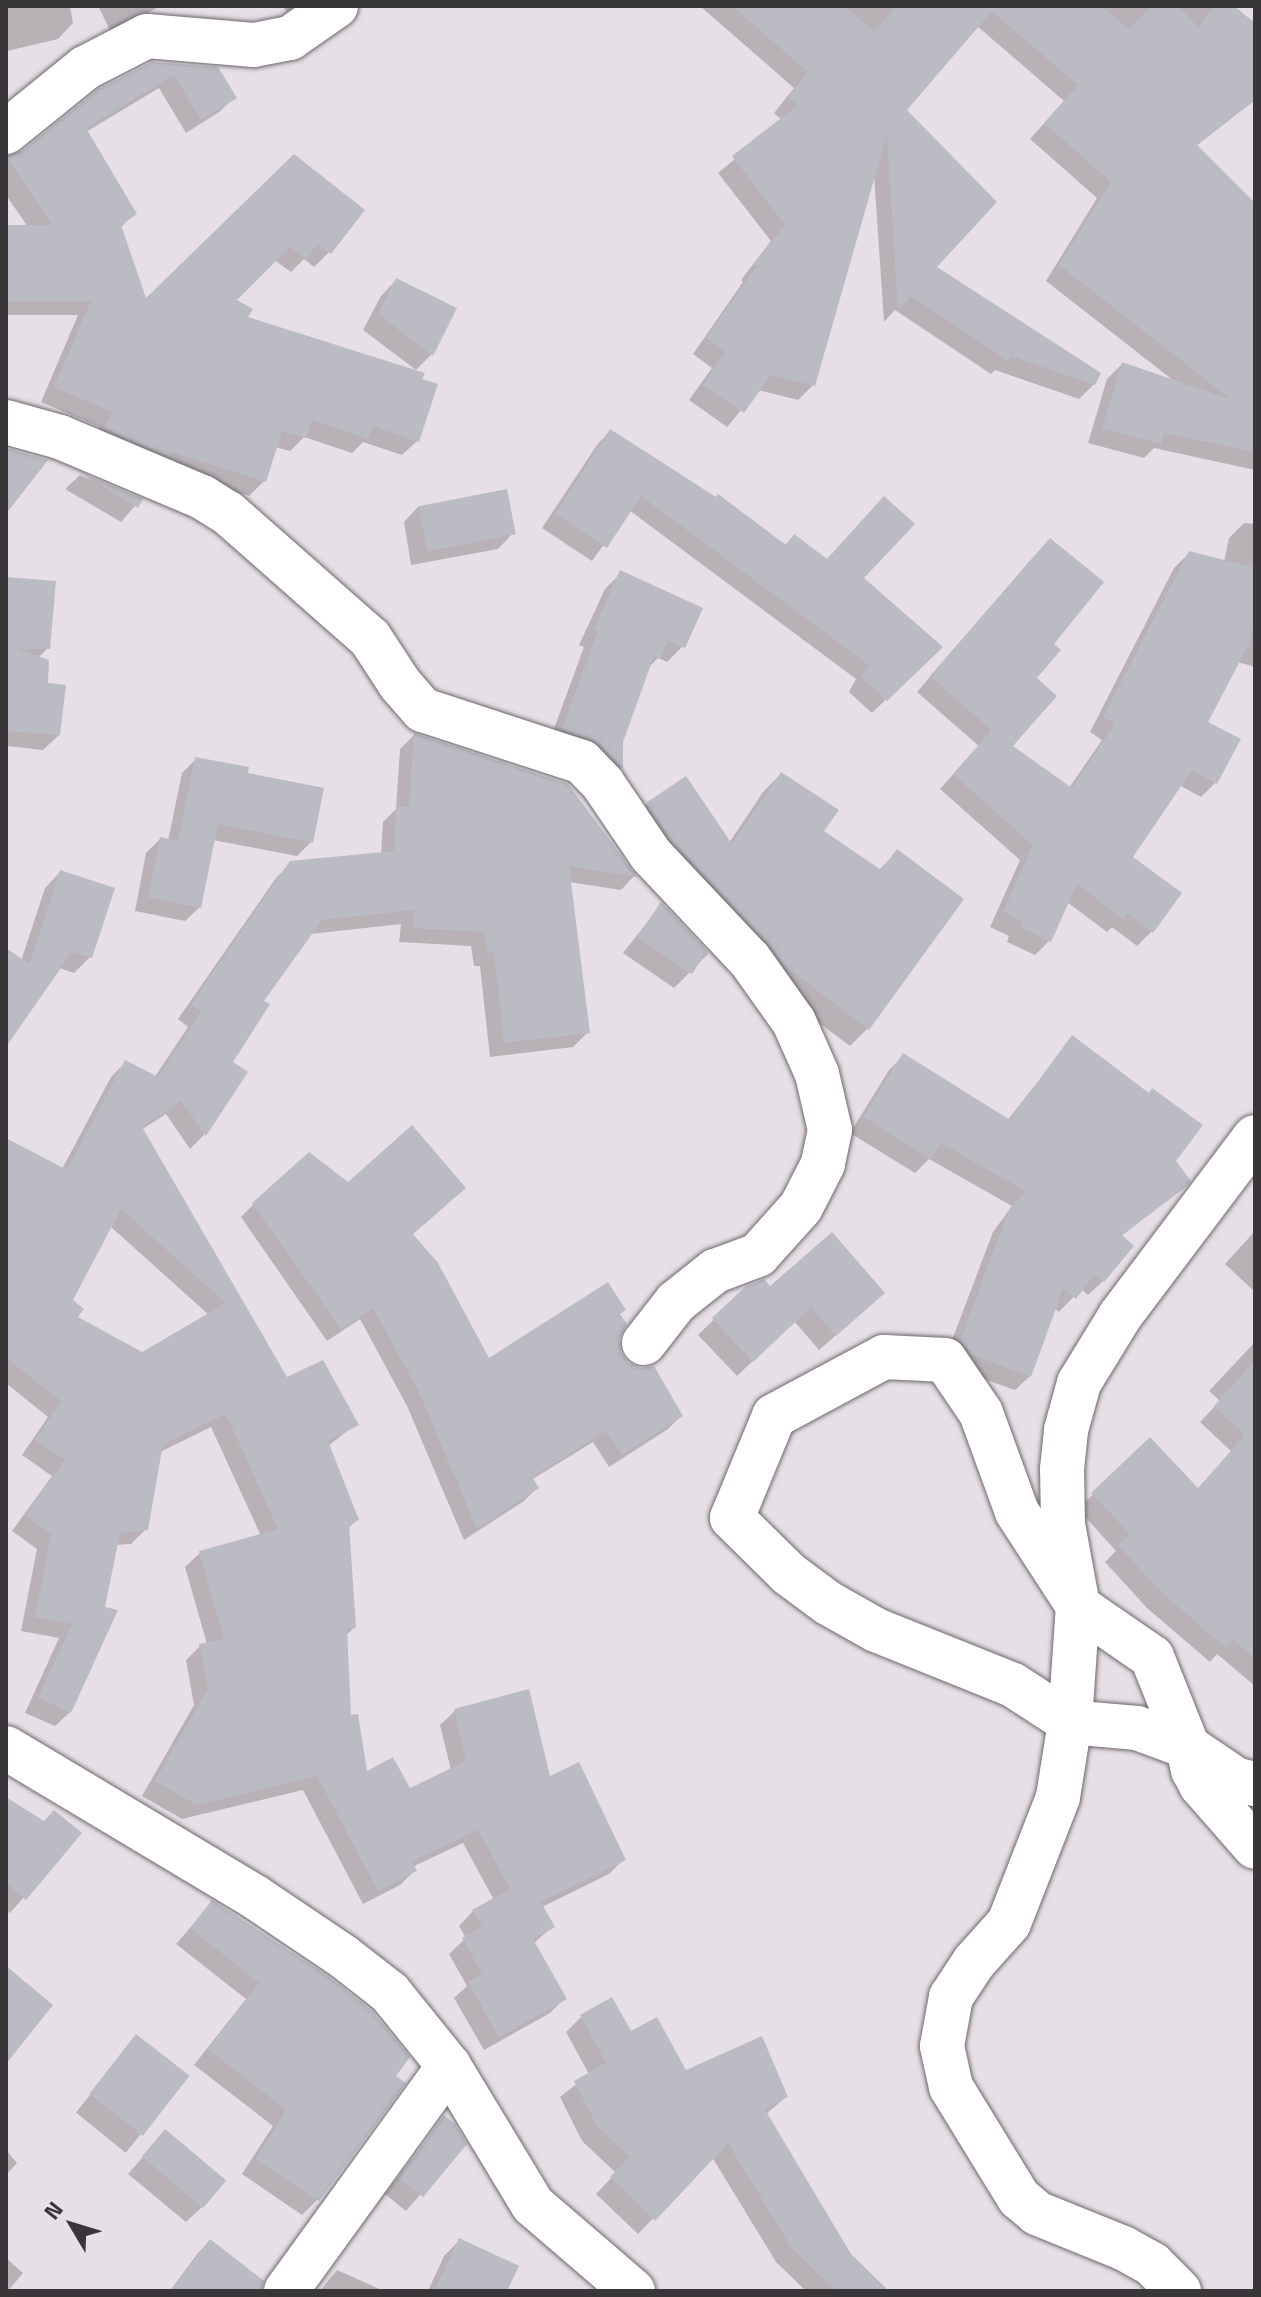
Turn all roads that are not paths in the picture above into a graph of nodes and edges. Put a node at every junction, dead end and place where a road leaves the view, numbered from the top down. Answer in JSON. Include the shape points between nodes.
{"nodes":[{"id":1,"x":336,"y":6,"type":"edge"},
{"id":2,"x":6,"y":132,"type":"edge"},
{"id":3,"x":6,"y":422,"type":"edge"},
{"id":4,"x":1255,"y":1137,"type":"edge"},
{"id":5,"x":644,"y":1343,"type":"dead end"},
{"id":6,"x":1078,"y":1606,"type":"junction"},
{"id":7,"x":1070,"y":1722,"type":"junction"},
{"id":8,"x":1188,"y":1747,"type":"junction"},
{"id":9,"x":6,"y":1748,"type":"edge"},
{"id":10,"x":1255,"y":1784,"type":"edge"},
{"id":11,"x":1255,"y":1847,"type":"edge"},
{"id":12,"x":449,"y":2066,"type":"junction"},
{"id":13,"x":286,"y":2291,"type":"edge"},
{"id":14,"x":633,"y":2291,"type":"edge"},
{"id":15,"x":1179,"y":2291,"type":"edge"}],
"edges":[{"from":1,"to":2,"type":"street","via":[[290,38],[254,45],[147,36],[85,68]]},
{"from":3,"to":5,"type":"street","via":[[60,437],[228,513],[370,638],[423,710],[582,762],[651,855],[750,960],[794,1022],[817,1074],[830,1130],[823,1164],[801,1207],[758,1255],[715,1271],[676,1302]]},
{"from":4,"to":6,"type":"street","via":[[1120,1316],[1079,1383],[1062,1469],[1063,1524]]},
{"from":6,"to":7,"type":"street"},
{"from":6,"to":7,"type":"street","via":[[1017,1512],[981,1413],[945,1360],[884,1357],[774,1416],[732,1518],[761,1550],[828,1603],[876,1630],[1013,1685]]},
{"from":6,"to":8,"type":"street","via":[[1152,1657]]},
{"from":7,"to":8,"type":"street","via":[[1137,1728]]},
{"from":7,"to":15,"type":"street","via":[[1058,1797],[1032,1868],[1009,1923],[951,1997],[942,2046],[951,2087],[1019,2198],[1037,2213],[1152,2264]]},
{"from":8,"to":10,"type":"street","via":[[1237,1780]]},
{"from":8,"to":11,"type":"street","via":[[1201,1785]]},
{"from":9,"to":12,"type":"street","via":[[255,1897],[344,1957],[390,1993]]},
{"from":12,"to":13,"type":"street"},
{"from":12,"to":14,"type":"street","via":[[533,2205]]}]}
